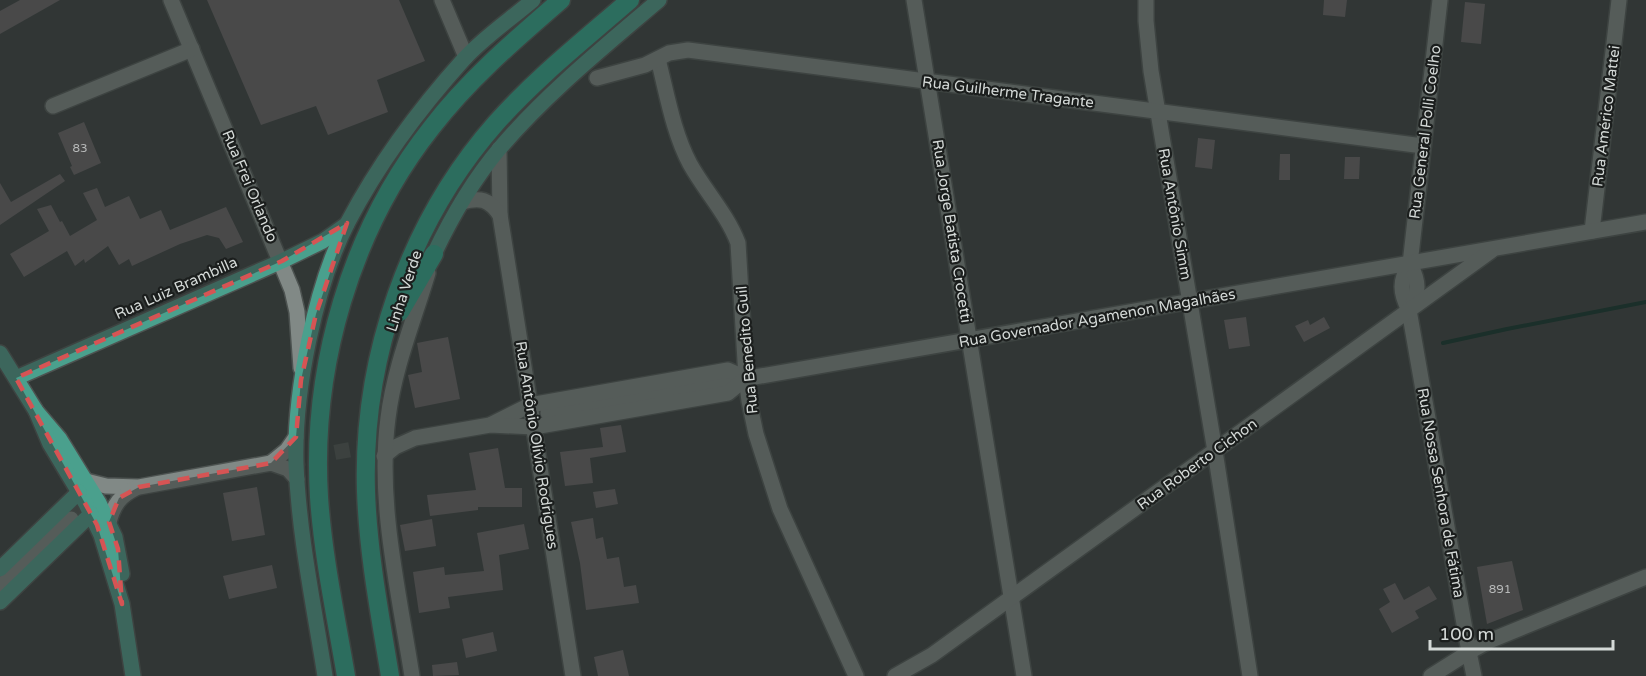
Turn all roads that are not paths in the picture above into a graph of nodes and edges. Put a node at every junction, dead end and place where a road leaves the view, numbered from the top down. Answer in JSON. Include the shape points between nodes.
{"nodes":[{"id":1,"x":171,"y":0,"type":"edge"},
{"id":2,"x":442,"y":0,"type":"edge"},
{"id":3,"x":533,"y":0,"type":"edge"},
{"id":4,"x":561,"y":0,"type":"edge"},
{"id":5,"x":630,"y":0,"type":"edge"},
{"id":6,"x":659,"y":0,"type":"edge"},
{"id":7,"x":914,"y":0,"type":"edge"},
{"id":8,"x":1146,"y":0,"type":"edge"},
{"id":9,"x":1440,"y":0,"type":"edge"},
{"id":10,"x":1619,"y":0,"type":"edge"},
{"id":11,"x":192,"y":49,"type":"junction"},
{"id":12,"x":466,"y":57,"type":"junction"},
{"id":13,"x":658,"y":59,"type":"junction"},
{"id":14,"x":597,"y":78,"type":"dead end"},
{"id":15,"x":927,"y":81,"type":"junction"},
{"id":16,"x":53,"y":106,"type":"dead end"},
{"id":17,"x":1157,"y":111,"type":"junction"},
{"id":18,"x":1423,"y":146,"type":"junction"},
{"id":19,"x":500,"y":149,"type":"junction"},
{"id":20,"x":462,"y":202,"type":"junction"},
{"id":21,"x":500,"y":215,"type":"junction"},
{"id":22,"x":1646,"y":222,"type":"edge"},
{"id":23,"x":347,"y":223,"type":"junction"},
{"id":24,"x":1592,"y":231,"type":"junction"},
{"id":25,"x":1497,"y":247,"type":"junction"},
{"id":26,"x":434,"y":254,"type":"junction"},
{"id":27,"x":282,"y":261,"type":"junction"},
{"id":28,"x":1410,"y":264,"type":"junction"},
{"id":29,"x":1190,"y":303,"type":"junction"},
{"id":30,"x":1409,"y":310,"type":"junction"},
{"id":31,"x":384,"y":339,"type":"junction"},
{"id":32,"x":970,"y":340,"type":"junction"},
{"id":33,"x":0,"y":353,"type":"edge"},
{"id":34,"x":16,"y":378,"type":"junction"},
{"id":35,"x":746,"y":378,"type":"junction"},
{"id":36,"x":302,"y":380,"type":"junction"},
{"id":37,"x":530,"y":405,"type":"junction"},
{"id":38,"x":548,"y":413,"type":"dead end"},
{"id":39,"x":387,"y":425,"type":"junction"},
{"id":40,"x":490,"y":425,"type":"junction"},
{"id":41,"x":534,"y":427,"type":"junction"},
{"id":42,"x":297,"y":437,"type":"junction"},
{"id":43,"x":415,"y":438,"type":"junction"},
{"id":44,"x":1215,"y":451,"type":"junction"},
{"id":45,"x":384,"y":456,"type":"junction"},
{"id":46,"x":271,"y":463,"type":"junction"},
{"id":47,"x":297,"y":479,"type":"junction"},
{"id":48,"x":83,"y":487,"type":"junction"},
{"id":49,"x":139,"y":487,"type":"junction"},
{"id":50,"x":91,"y":514,"type":"junction"},
{"id":51,"x":71,"y":519,"type":"tunnel mouth"},
{"id":52,"x":109,"y":522,"type":"junction"},
{"id":53,"x":0,"y":569,"type":"edge"},
{"id":54,"x":1646,"y":577,"type":"edge"},
{"id":55,"x":0,"y":586,"type":"edge"},
{"id":56,"x":1012,"y":598,"type":"junction"},
{"id":57,"x":0,"y":602,"type":"edge"},
{"id":58,"x":122,"y":604,"type":"junction"},
{"id":59,"x":1468,"y":652,"type":"junction"},
{"id":60,"x":133,"y":676,"type":"edge"},
{"id":61,"x":325,"y":676,"type":"edge"},
{"id":62,"x":346,"y":676,"type":"edge"},
{"id":63,"x":390,"y":676,"type":"edge"},
{"id":64,"x":412,"y":676,"type":"edge"},
{"id":65,"x":573,"y":676,"type":"edge"},
{"id":66,"x":856,"y":676,"type":"edge"},
{"id":67,"x":896,"y":676,"type":"edge"},
{"id":68,"x":1024,"y":676,"type":"edge"},
{"id":69,"x":1250,"y":676,"type":"edge"},
{"id":70,"x":1431,"y":676,"type":"edge"},
{"id":71,"x":1474,"y":676,"type":"edge"}],
"edges":[{"from":1,"to":11,"type":"street","name":"Rua Frei Orlando"},
{"from":2,"to":12,"type":"street"},
{"from":3,"to":12,"type":"main road"},
{"from":4,"to":62,"type":"highway","via":[[496,57],[431,127],[370,228],[339,315],[328,362],[319,436],[319,497]]},
{"from":5,"to":31,"type":"highway","name":"Linha Verde","via":[[517,101],[475,148],[434,208],[419,239]]},
{"from":6,"to":19,"type":"main road","name":"Linha Verde","via":[[577,72]]},
{"from":7,"to":15,"type":"street","name":"Rua Jorge Batista Crocetti"},
{"from":8,"to":17,"type":"street","name":"Rua Antônio Simm"},
{"from":9,"to":18,"type":"street","name":"Rua General Polli Coelho"},
{"from":10,"to":24,"type":"street","name":"Rua Américo Mattei"},
{"from":11,"to":16,"type":"street"},
{"from":11,"to":27,"type":"street","name":"Rua Frei Orlando"},
{"from":12,"to":23,"type":"main road","via":[[395,145]]},
{"from":13,"to":14,"type":"street","name":"Rua Guilherme Tragante"},
{"from":13,"to":15,"type":"street","name":"Rua Guilherme Tragante","via":[[688,50]]},
{"from":13,"to":35,"type":"street","name":"Rua Benedito Guil","via":[[682,149],[738,243]]},
{"from":15,"to":17,"type":"street","name":"Rua Guilherme Tragante"},
{"from":15,"to":32,"type":"street","name":"Rua Jorge Batista Crocetti"},
{"from":17,"to":18,"type":"street","name":"Rua Guilherme Tragante"},
{"from":17,"to":29,"type":"street","name":"Rua Antônio Simm"},
{"from":18,"to":28,"type":"street","name":"Rua General Polli Coelho"},
{"from":19,"to":20,"type":"main road","name":"Linha Verde"},
{"from":19,"to":21,"type":"street","name":"Rua Antônio Olívio Rodrigues"},
{"from":20,"to":21,"type":"street","via":[[488,201]]},
{"from":20,"to":26,"type":"main road","name":"Linha Verde"},
{"from":21,"to":37,"type":"street","name":"Rua Antônio Olívio Rodrigues"},
{"from":22,"to":24,"type":"street","name":"Rua Governador Agamenon Magalhães"},
{"from":23,"to":27,"type":"main road","name":"Rua Luiz Brambilla","via":[[323,241]]},
{"from":23,"to":36,"type":"main road","via":[[322,293]]},
{"from":24,"to":25,"type":"street","name":"Rua Governador Agamenon Magalhães"},
{"from":25,"to":28,"type":"street","name":"Rua Governador Agamenon Magalhães"},
{"from":25,"to":30,"type":"street","name":"Rua Roberto Cichon"},
{"from":26,"to":31,"type":"highway"},
{"from":26,"to":39,"type":"street","name":"Linha Verde","via":[[396,377]]},
{"from":27,"to":34,"type":"main road","name":"Rua Luiz Brambilla"},
{"from":27,"to":36,"type":"street","name":"Rua Frei Orlando","via":[[297,312]]},
{"from":28,"to":29,"type":"street","name":"Rua Governador Agamenon Magalhães"},
{"from":28,"to":30,"type":"street","name":"Rua Nossa Senhora de Fátima","via":[[1418,287]]},
{"from":29,"to":32,"type":"street","name":"Rua Governador Agamenon Magalhães"},
{"from":29,"to":44,"type":"street","name":"Rua Antônio Simm"},
{"from":30,"to":44,"type":"street","name":"Rua Roberto Cichon"},
{"from":30,"to":59,"type":"street","name":"Rua Nossa Senhora de Fátima"},
{"from":31,"to":63,"type":"highway","name":"Linha Verde","via":[[368,418],[366,483],[371,553]]},
{"from":32,"to":35,"type":"street","name":"Rua Governador Agamenon Magalhães"},
{"from":32,"to":56,"type":"street","name":"Rua Jorge Batista Crocetti"},
{"from":33,"to":34,"type":"main road"},
{"from":34,"to":48,"type":"main road","via":[[50,444]]},
{"from":35,"to":37,"type":"street","via":[[728,370]]},
{"from":35,"to":38,"type":"street","name":"Rua Governador Agamenon Magalhães"},
{"from":35,"to":41,"type":"street","via":[[728,393]]},
{"from":35,"to":66,"type":"street","name":"Rua Benedito Guil","via":[[751,416],[773,490]]},
{"from":36,"to":42,"type":"main road"},
{"from":37,"to":40,"type":"street"},
{"from":37,"to":41,"type":"street","name":"Rua Antônio Olívio Rodrigues"},
{"from":39,"to":43,"type":"street","via":[[396,433]]},
{"from":39,"to":45,"type":"street","name":"Linha Verde"},
{"from":40,"to":41,"type":"street"},
{"from":40,"to":43,"type":"street"},
{"from":41,"to":65,"type":"street","name":"Rua Antônio Olívio Rodrigues"},
{"from":42,"to":46,"type":"street"},
{"from":42,"to":47,"type":"main road"},
{"from":43,"to":45,"type":"street"},
{"from":44,"to":56,"type":"street","name":"Rua Roberto Cichon"},
{"from":44,"to":69,"type":"street","name":"Rua Antônio Simm"},
{"from":45,"to":64,"type":"street","name":"Linha Verde","via":[[390,527]]},
{"from":46,"to":47,"type":"street","via":[[288,469]]},
{"from":46,"to":49,"type":"street"},
{"from":47,"to":61,"type":"main road","via":[[302,536]]},
{"from":48,"to":49,"type":"street"},
{"from":48,"to":50,"type":"main road"},
{"from":48,"to":52,"type":"main road"},
{"from":48,"to":53,"type":"main road"},
{"from":49,"to":52,"type":"street","via":[[119,498]]},
{"from":50,"to":57,"type":"main road"},
{"from":50,"to":58,"type":"main road"},
{"from":51,"to":55,"type":"street"},
{"from":52,"to":58,"type":"main road","via":[[122,569]]},
{"from":54,"to":59,"type":"street"},
{"from":56,"to":67,"type":"street","name":"Rua Roberto Cichon"},
{"from":56,"to":68,"type":"street","name":"Rua Jorge Batista Crocetti"},
{"from":58,"to":60,"type":"main road"},
{"from":59,"to":70,"type":"street"},
{"from":59,"to":71,"type":"street","name":"Rua Nossa Senhora de Fátima"}]}
